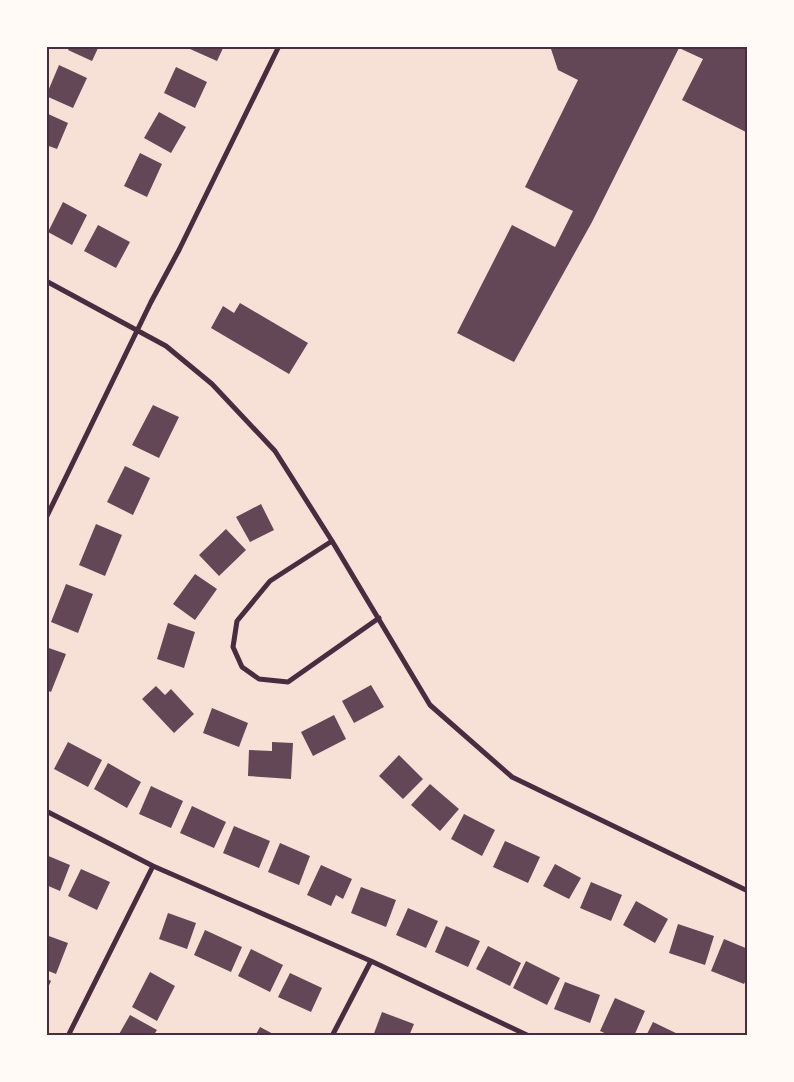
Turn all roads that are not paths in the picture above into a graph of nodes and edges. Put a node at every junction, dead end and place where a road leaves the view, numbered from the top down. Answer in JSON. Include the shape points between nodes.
{"nodes":[{"id":1,"x":279,"y":46,"type":"edge"},
{"id":2,"x":46,"y":280,"type":"edge"},
{"id":3,"x":138,"y":330,"type":"junction"},
{"id":4,"x":46,"y":518,"type":"edge"},
{"id":5,"x":332,"y":541,"type":"junction"},
{"id":6,"x":379,"y":618,"type":"junction"},
{"id":7,"x":46,"y":811,"type":"edge"},
{"id":8,"x":153,"y":866,"type":"junction"},
{"id":9,"x":748,"y":892,"type":"edge"},
{"id":10,"x":371,"y":961,"type":"junction"},
{"id":11,"x":68,"y":1036,"type":"edge"},
{"id":12,"x":332,"y":1036,"type":"edge"},
{"id":13,"x":529,"y":1036,"type":"edge"}],
"edges":[{"from":1,"to":3,"type":"street"},
{"from":2,"to":3,"type":"street"},
{"from":3,"to":4,"type":"street"},
{"from":3,"to":5,"type":"street","via":[[166,346],[212,384],[275,451]]},
{"from":5,"to":6,"type":"street"},
{"from":5,"to":6,"type":"street","via":[[270,581],[237,621],[233,647],[242,667],[259,679],[288,682]]},
{"from":6,"to":9,"type":"street","via":[[430,705],[512,777]]},
{"from":7,"to":8,"type":"street"},
{"from":8,"to":10,"type":"street"},
{"from":8,"to":11,"type":"street"},
{"from":10,"to":12,"type":"street"},
{"from":10,"to":13,"type":"street"}]}
